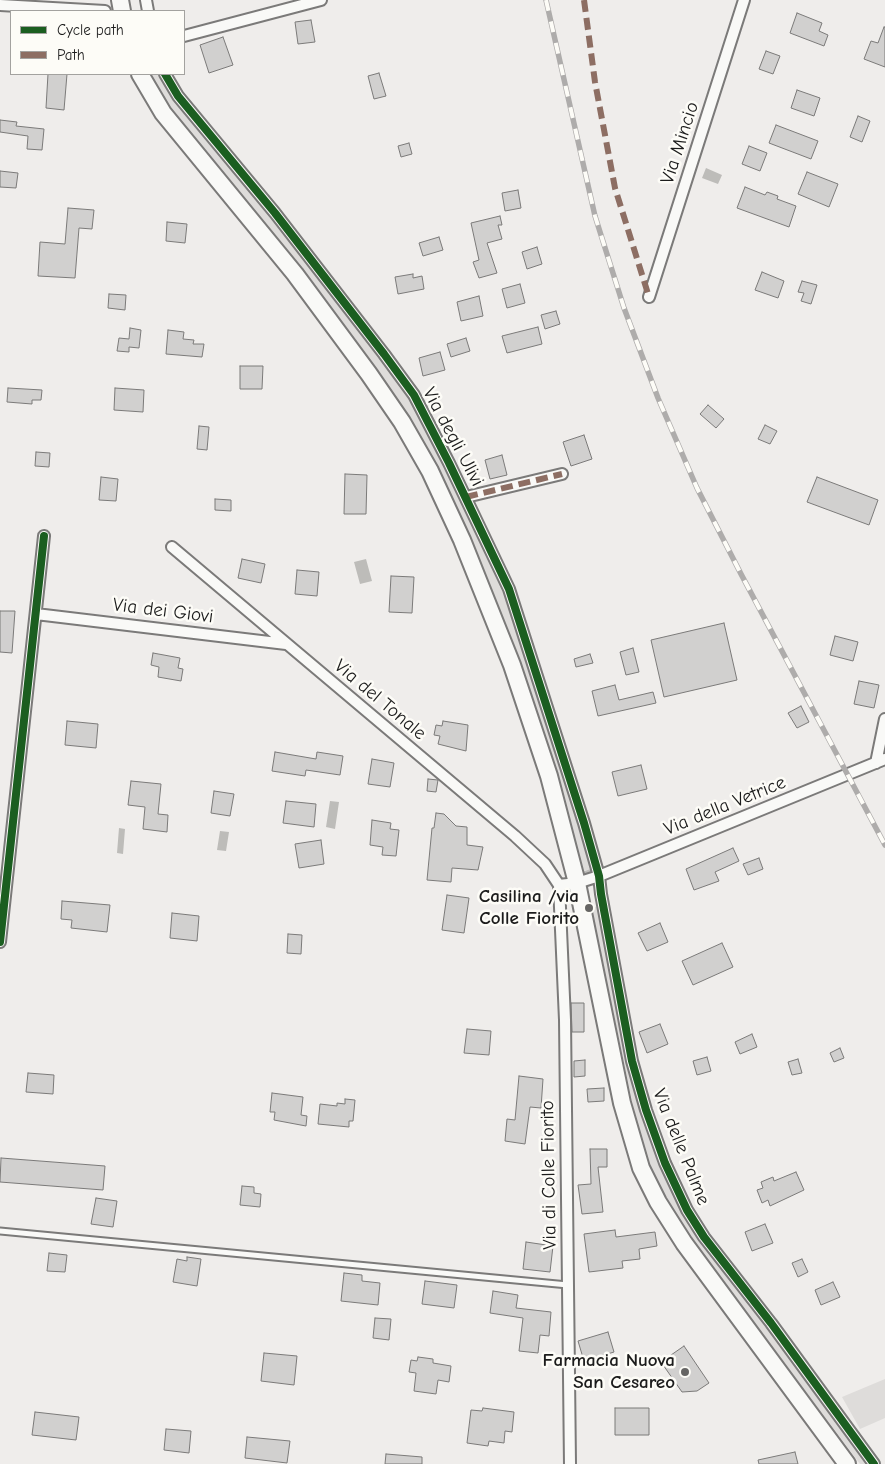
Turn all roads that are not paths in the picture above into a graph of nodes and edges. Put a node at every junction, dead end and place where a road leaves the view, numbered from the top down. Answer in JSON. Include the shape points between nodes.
{"nodes":[{"id":1,"x":321,"y":0,"type":"edge"},
{"id":2,"x":744,"y":0,"type":"edge"},
{"id":3,"x":0,"y":5,"type":"edge"},
{"id":4,"x":88,"y":10,"type":"edge"},
{"id":5,"x":185,"y":36,"type":"edge"},
{"id":6,"x":141,"y":75,"type":"edge"},
{"id":7,"x":166,"y":75,"type":"edge"},
{"id":8,"x":649,"y":297,"type":"dead end"},
{"id":9,"x":562,"y":474,"type":"dead end"},
{"id":10,"x":466,"y":497,"type":"junction"},
{"id":11,"x":44,"y":536,"type":"dead end"},
{"id":12,"x":172,"y":546,"type":"dead end"},
{"id":13,"x":36,"y":614,"type":"junction"},
{"id":14,"x":286,"y":644,"type":"junction"},
{"id":15,"x":885,"y":719,"type":"edge"},
{"id":16,"x":881,"y":761,"type":"edge"},
{"id":17,"x":599,"y":876,"type":"junction"},
{"id":18,"x":577,"y":883,"type":"junction"},
{"id":19,"x":559,"y":885,"type":"junction"},
{"id":20,"x":0,"y":942,"type":"edge"},
{"id":21,"x":0,"y":1231,"type":"edge"},
{"id":22,"x":568,"y":1285,"type":"junction"},
{"id":23,"x":570,"y":1464,"type":"edge"},
{"id":24,"x":847,"y":1464,"type":"edge"},
{"id":25,"x":874,"y":1464,"type":"edge"}],
"edges":[{"from":1,"to":5,"type":"street"},
{"from":2,"to":8,"type":"street","name":"Via Mincio"},
{"from":3,"to":4,"type":"street"},
{"from":6,"to":18,"type":"main road","via":[[163,114],[295,274],[369,374],[430,471],[462,540],[512,665],[549,776]]},
{"from":7,"to":10,"type":"street","name":"Via degli Ulivi","via":[[178,96],[334,286],[414,395]]},
{"from":9,"to":10,"type":"street"},
{"from":10,"to":17,"type":"street","name":"Via degli Ulivi","via":[[509,589]]},
{"from":11,"to":13,"type":"street"},
{"from":12,"to":14,"type":"street","name":"Via del Tonale"},
{"from":13,"to":14,"type":"street","name":"Via dei Giovi"},
{"from":13,"to":20,"type":"street"},
{"from":14,"to":19,"type":"street","name":"Via del Tonale","via":[[515,836],[545,864]]},
{"from":15,"to":16,"type":"street"},
{"from":16,"to":17,"type":"street","name":"Via della Vetrice"},
{"from":17,"to":18,"type":"street","name":"Via della Vetrice"},
{"from":17,"to":25,"type":"street","name":"Via delle Palme","via":[[632,1061],[650,1121],[677,1189],[704,1237]]},
{"from":18,"to":19,"type":"street","name":"Via della Vetrice"},
{"from":18,"to":24,"type":"main road","via":[[630,1138],[644,1175],[684,1243]]},
{"from":19,"to":22,"type":"street","name":"Via di Colle Fiorito","via":[[565,1020]]},
{"from":21,"to":22,"type":"lane"},
{"from":22,"to":23,"type":"street","name":"Via di Colle Fiorito"}]}
